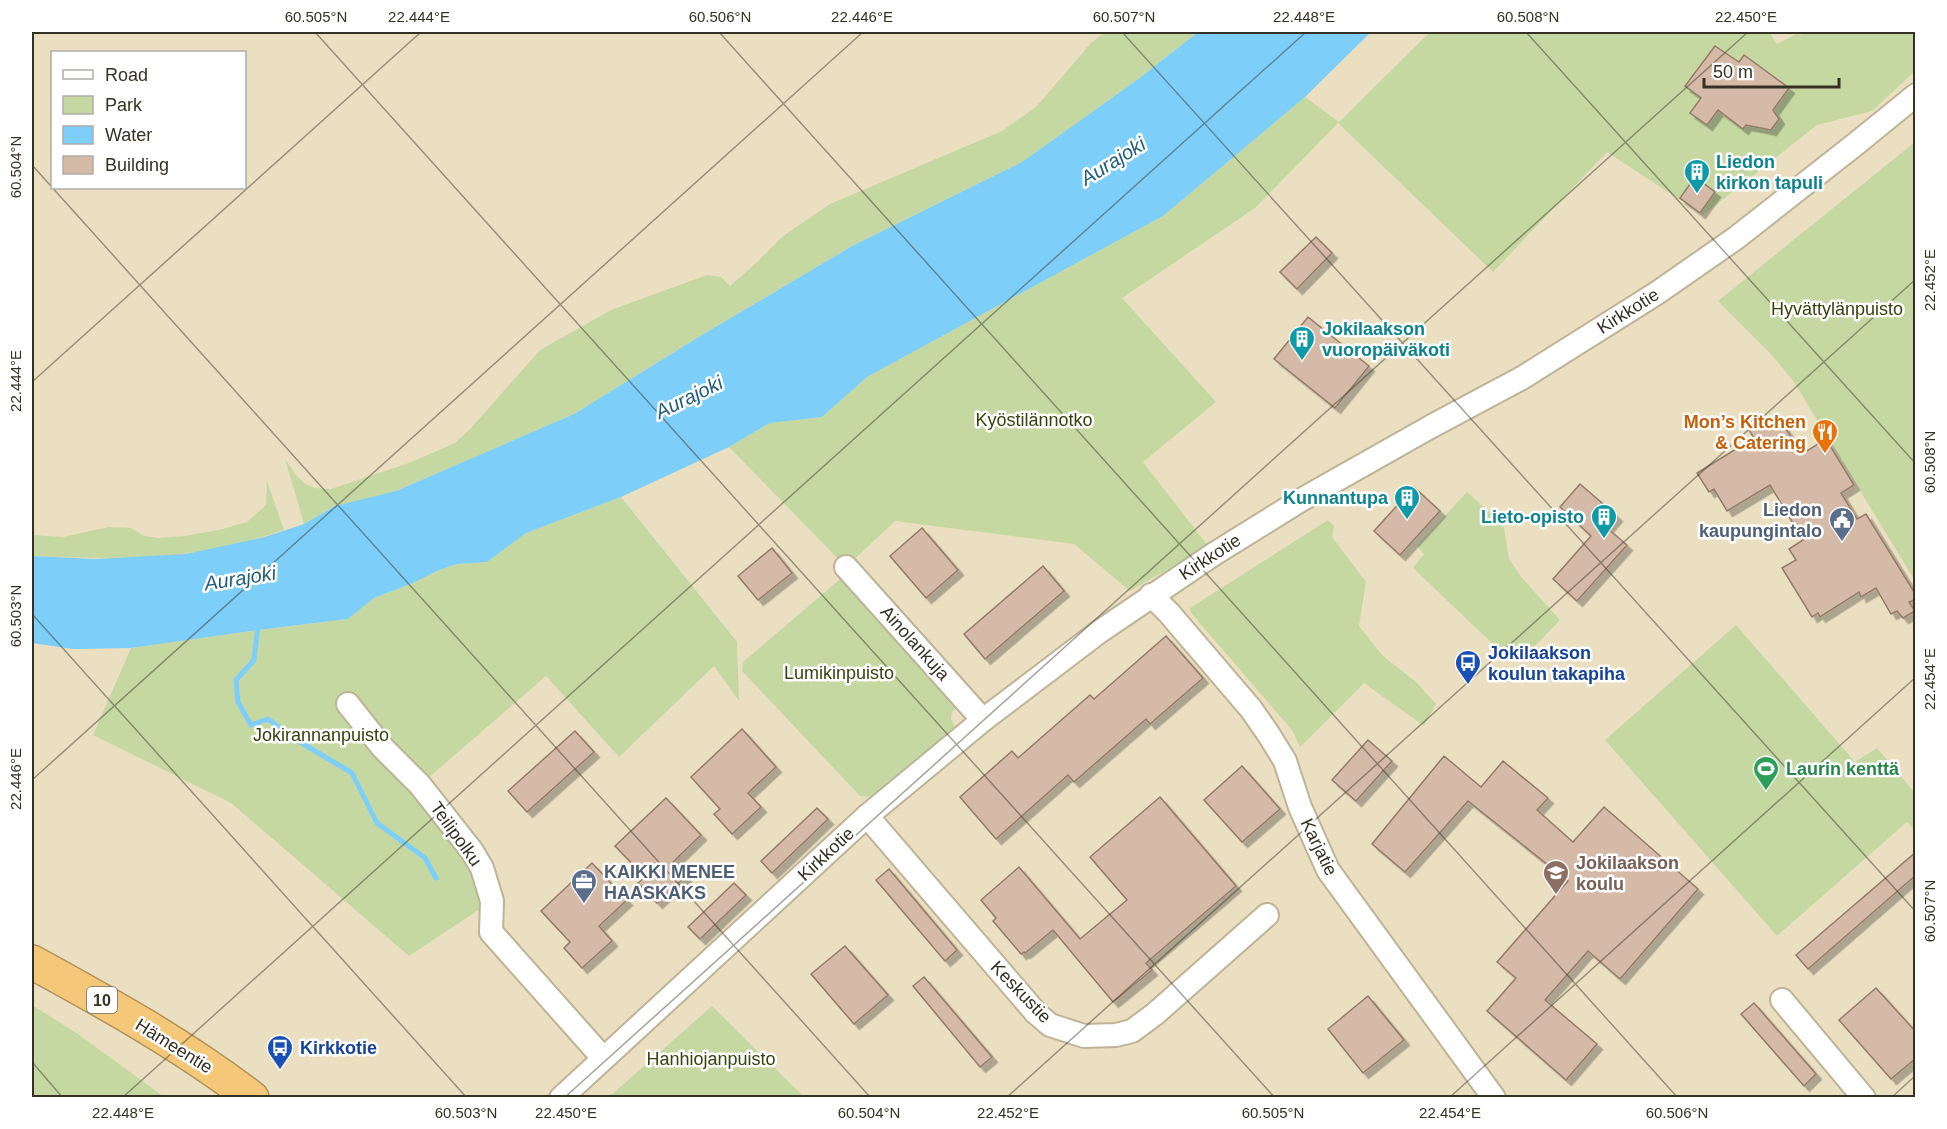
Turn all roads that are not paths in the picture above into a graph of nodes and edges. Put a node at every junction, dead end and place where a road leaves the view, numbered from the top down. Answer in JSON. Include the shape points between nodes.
{"nodes":[{"id":1,"x":1916,"y":94,"type":"edge"},
{"id":2,"x":846,"y":567,"type":"dead end"},
{"id":3,"x":1151,"y":596,"type":"junction"},
{"id":4,"x":348,"y":705,"type":"dead end"},
{"id":5,"x":983,"y":720,"type":"junction"},
{"id":6,"x":867,"y":816,"type":"junction"},
{"id":7,"x":1267,"y":915,"type":"dead end"},
{"id":8,"x":32,"y":962,"type":"edge"},
{"id":9,"x":1782,"y":1000,"type":"dead end"},
{"id":10,"x":603,"y":1058,"type":"junction"},
{"id":11,"x":252,"y":1098,"type":"edge"},
{"id":12,"x":561,"y":1098,"type":"edge"},
{"id":13,"x":1494,"y":1098,"type":"edge"},
{"id":14,"x":1864,"y":1098,"type":"edge"}],
"edges":[{"from":1,"to":3,"type":"street","name":"Kirkkotie","via":[[1736,238],[1657,293],[1522,378],[1301,500]]},
{"from":2,"to":5,"type":"street","name":"Ainolankuja"},
{"from":3,"to":5,"type":"street","name":"Kirkkotie"},
{"from":3,"to":13,"type":"street","name":"Karjatie","via":[[1251,709],[1269,735],[1285,761],[1328,870]]},
{"from":4,"to":10,"type":"street","name":"Teilipolku","via":[[420,785],[472,851],[492,901],[491,932]]},
{"from":5,"to":6,"type":"street","name":"Kirkkotie"},
{"from":6,"to":7,"type":"street","name":"Keskustie","via":[[1036,1013],[1050,1025],[1084,1036],[1132,1031]]},
{"from":6,"to":10,"type":"street","name":"Kirkkotie"},
{"from":8,"to":11,"type":"highway","name":"Hämeentie","number":"10","via":[[170,1041]]},
{"from":9,"to":14,"type":"street"},
{"from":10,"to":12,"type":"street","name":"Kirkkotie"}]}
